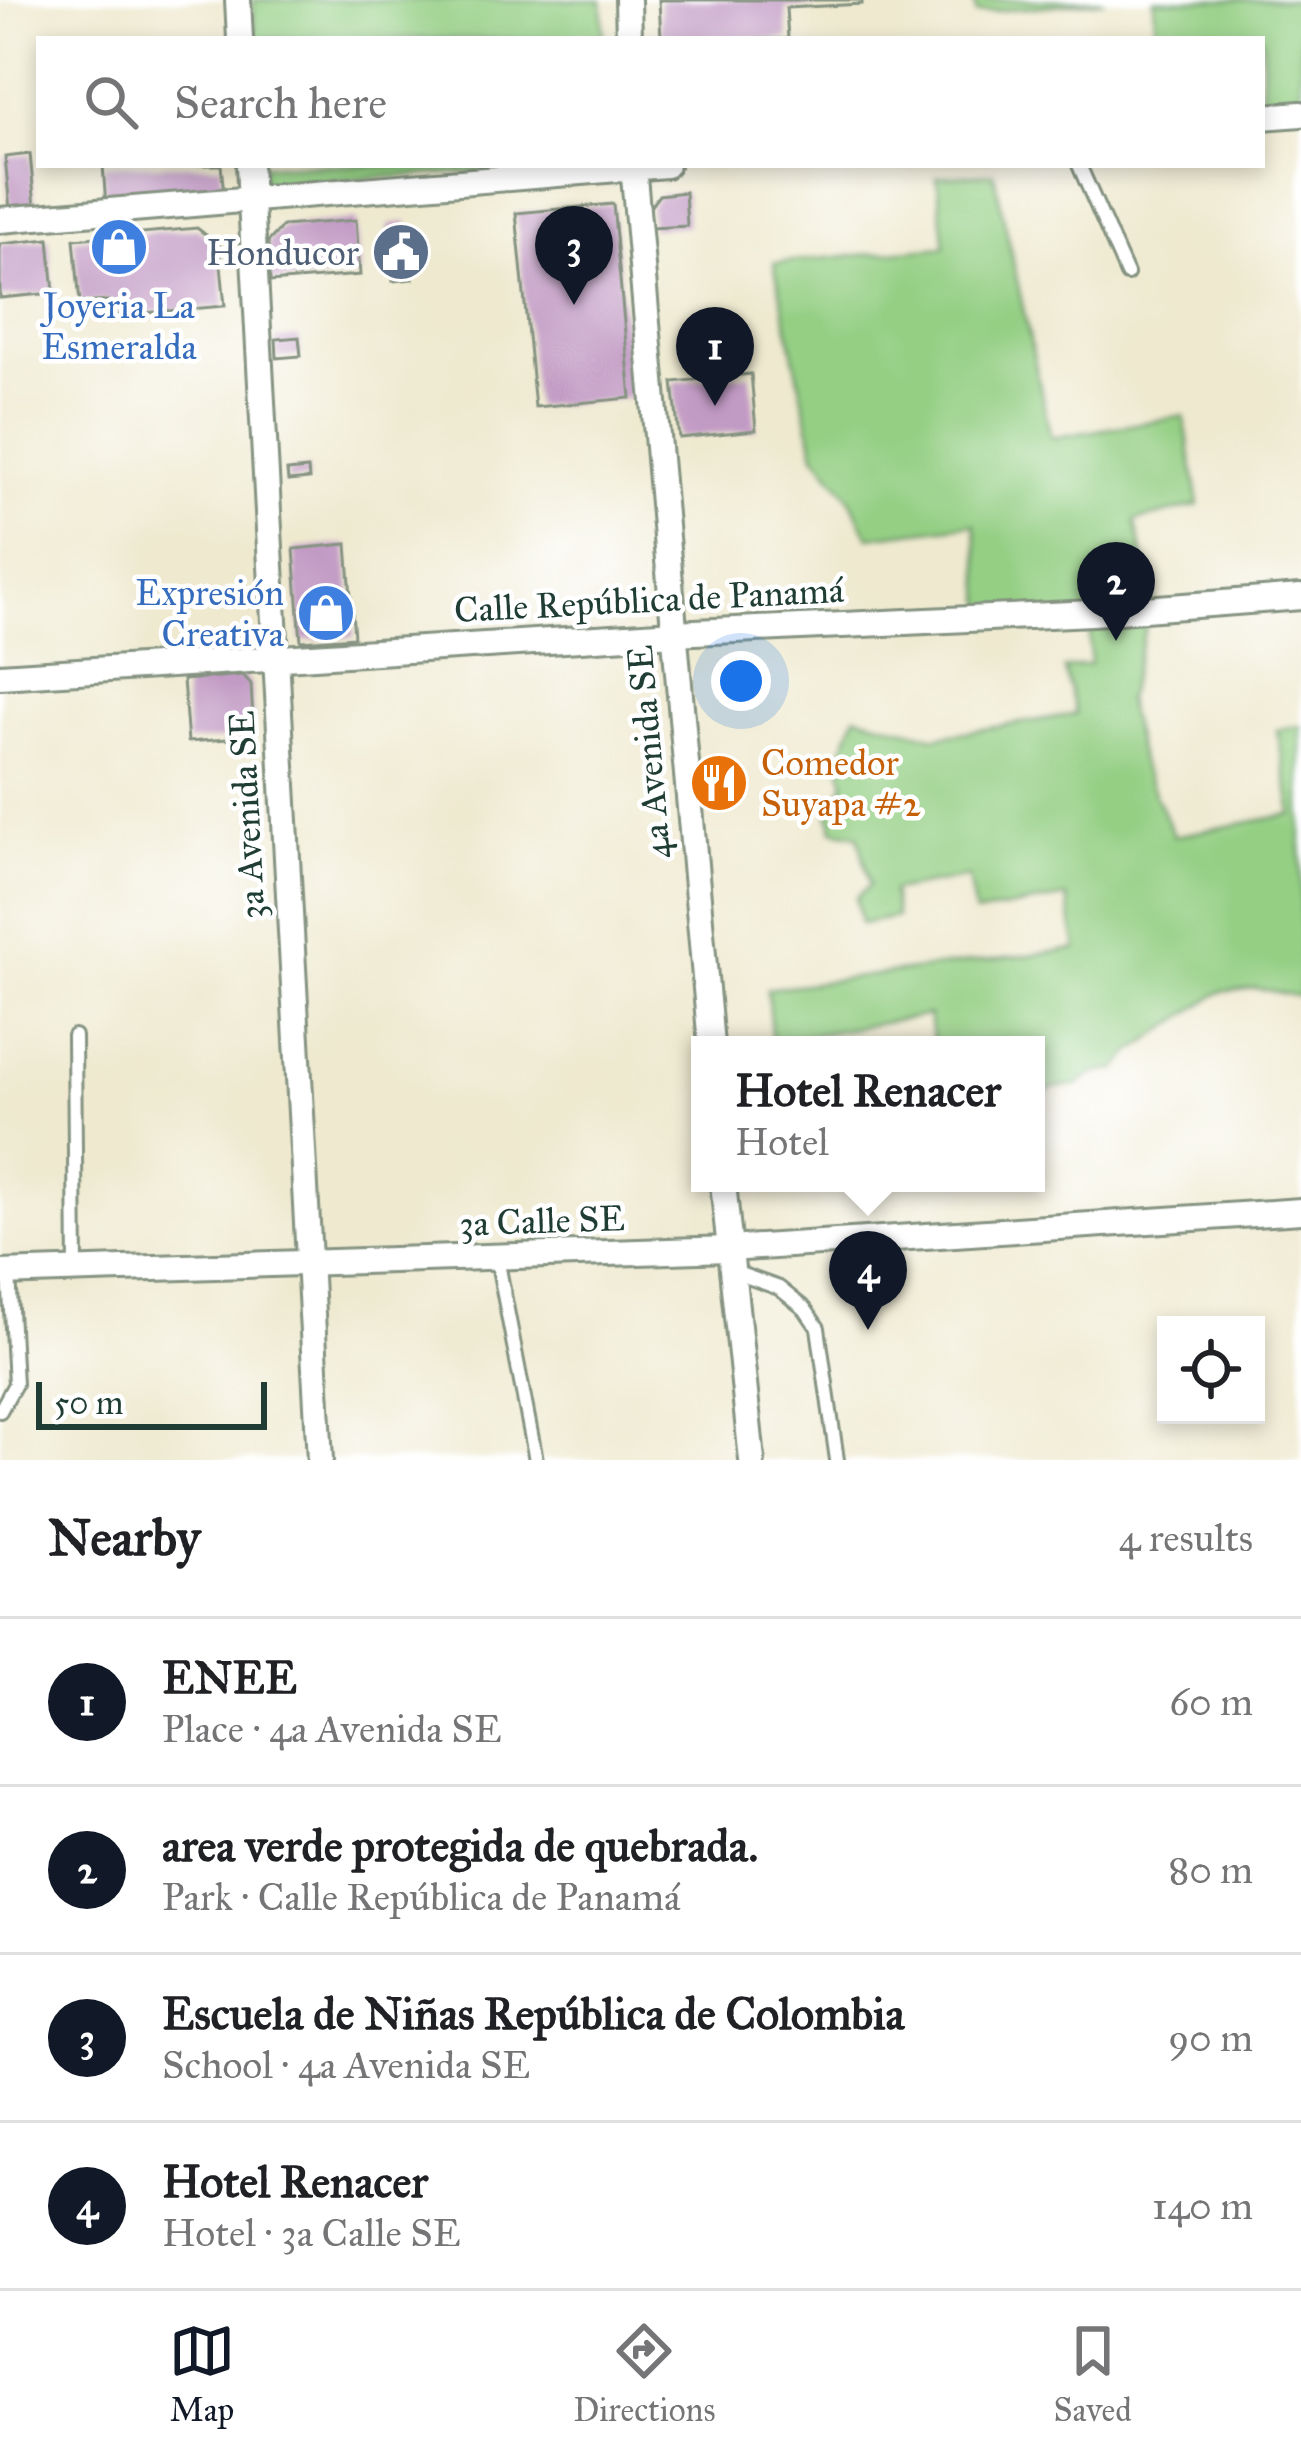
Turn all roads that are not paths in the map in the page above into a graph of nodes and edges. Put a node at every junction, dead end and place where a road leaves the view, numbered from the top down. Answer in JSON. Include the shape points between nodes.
{"nodes":[{"id":1,"x":238,"y":0,"type":"edge"},
{"id":2,"x":628,"y":0,"type":"edge"},
{"id":3,"x":240,"y":36,"type":"edge"},
{"id":4,"x":629,"y":36,"type":"edge"},
{"id":5,"x":1301,"y":114,"type":"edge"},
{"id":6,"x":1265,"y":117,"type":"edge"},
{"id":7,"x":249,"y":168,"type":"edge"},
{"id":8,"x":611,"y":168,"type":"edge"},
{"id":9,"x":633,"y":168,"type":"edge"},
{"id":10,"x":1079,"y":168,"type":"edge"},
{"id":11,"x":251,"y":201,"type":"junction"},
{"id":12,"x":0,"y":220,"type":"edge"},
{"id":13,"x":1127,"y":274,"type":"dead end"},
{"id":14,"x":1301,"y":597,"type":"edge"},
{"id":15,"x":674,"y":633,"type":"junction"},
{"id":16,"x":273,"y":656,"type":"junction"},
{"id":17,"x":0,"y":676,"type":"edge"},
{"id":18,"x":74,"y":1036,"type":"dead end"},
{"id":19,"x":710,"y":1036,"type":"edge"},
{"id":20,"x":724,"y":1192,"type":"edge"},
{"id":21,"x":1301,"y":1211,"type":"edge"},
{"id":22,"x":497,"y":1258,"type":"junction"},
{"id":23,"x":731,"y":1260,"type":"junction"},
{"id":24,"x":308,"y":1265,"type":"junction"},
{"id":25,"x":76,"y":1270,"type":"junction"},
{"id":26,"x":5,"y":1273,"type":"edge"},
{"id":27,"x":0,"y":1411,"type":"edge"},
{"id":28,"x":320,"y":1460,"type":"edge"},
{"id":29,"x":536,"y":1460,"type":"edge"},
{"id":30,"x":752,"y":1460,"type":"edge"},
{"id":31,"x":837,"y":1460,"type":"edge"}],
"edges":[{"from":1,"to":3,"type":"street"},
{"from":2,"to":4,"type":"street"},
{"from":5,"to":6,"type":"street"},
{"from":7,"to":11,"type":"street","name":"3a Avenida SE"},
{"from":8,"to":11,"type":"street"},
{"from":9,"to":15,"type":"street","name":"4a Avenida SE"},
{"from":10,"to":13,"type":"lane"},
{"from":11,"to":12,"type":"street"},
{"from":11,"to":16,"type":"street","name":"3a Avenida SE"},
{"from":14,"to":15,"type":"street","name":"Calle República de Panamá"},
{"from":15,"to":16,"type":"street","name":"Calle República de Panamá"},
{"from":15,"to":19,"type":"street","name":"4a Avenida SE"},
{"from":16,"to":17,"type":"street","name":"Calle República de Panamá"},
{"from":16,"to":24,"type":"street","name":"3a Avenida SE"},
{"from":18,"to":25,"type":"lane"},
{"from":20,"to":23,"type":"street"},
{"from":21,"to":23,"type":"street","name":"3a Calle SE"},
{"from":22,"to":23,"type":"street","name":"3a Calle SE"},
{"from":22,"to":24,"type":"street","name":"3a Calle SE"},
{"from":22,"to":29,"type":"lane"},
{"from":23,"to":30,"type":"street"},
{"from":23,"to":31,"type":"lane","via":[[806,1309],[818,1328]]},
{"from":24,"to":25,"type":"street","name":"3a Calle SE"},
{"from":24,"to":28,"type":"street","name":"3a Avenida SE"},
{"from":25,"to":26,"type":"street","name":"3a Calle SE"},
{"from":26,"to":27,"type":"lane","via":[[15,1384]]}]}
